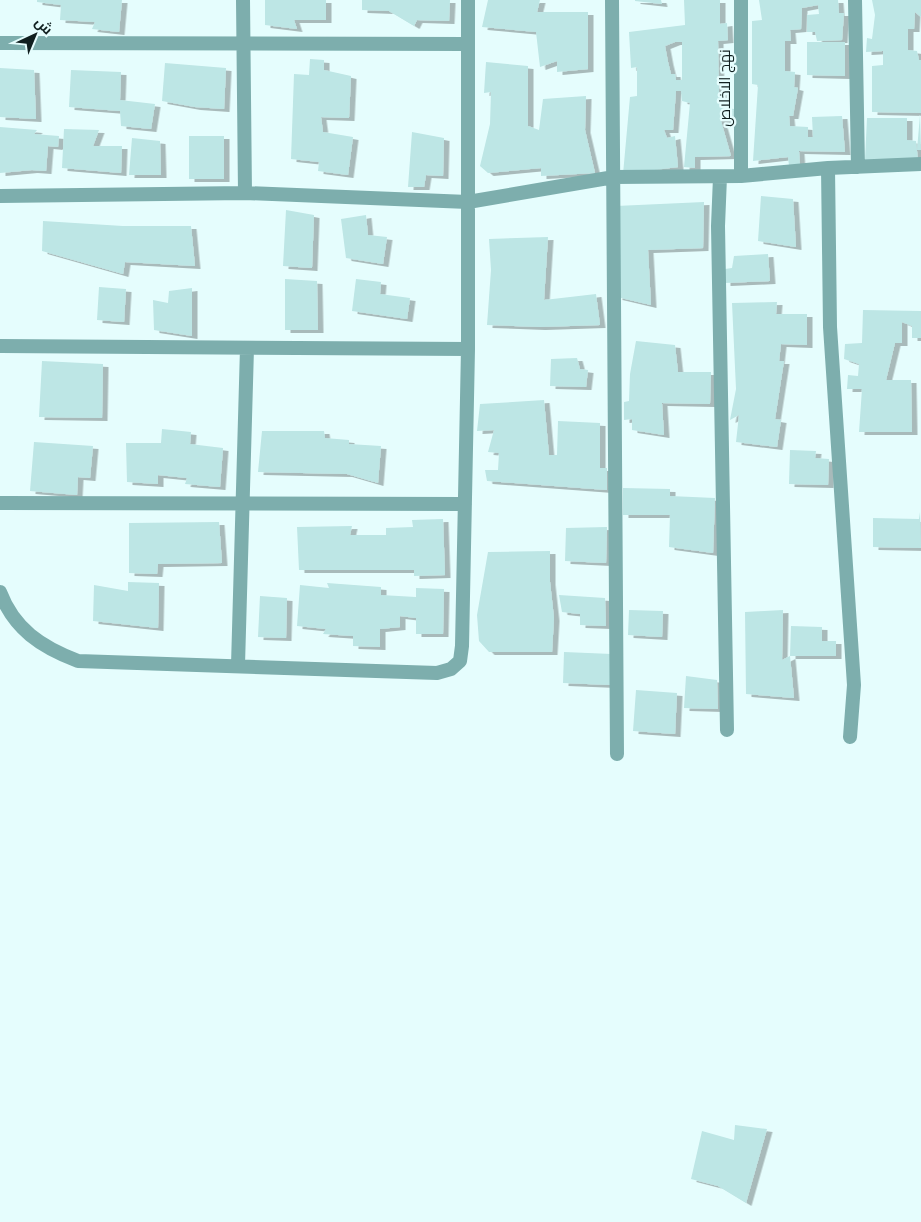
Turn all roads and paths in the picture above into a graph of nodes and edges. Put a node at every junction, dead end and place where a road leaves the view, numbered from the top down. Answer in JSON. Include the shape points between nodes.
{"nodes":[{"id":1,"x":243,"y":0,"type":"edge"},
{"id":2,"x":468,"y":0,"type":"edge"},
{"id":3,"x":612,"y":0,"type":"edge"},
{"id":4,"x":741,"y":0,"type":"edge"},
{"id":5,"x":855,"y":0,"type":"edge"},
{"id":6,"x":0,"y":43,"type":"edge"},
{"id":7,"x":242,"y":44,"type":"junction"},
{"id":8,"x":467,"y":44,"type":"junction"},
{"id":9,"x":921,"y":164,"type":"edge"},
{"id":10,"x":858,"y":167,"type":"junction"},
{"id":11,"x":828,"y":168,"type":"junction"},
{"id":12,"x":740,"y":176,"type":"junction"},
{"id":13,"x":614,"y":177,"type":"junction"},
{"id":14,"x":720,"y":177,"type":"junction"},
{"id":15,"x":245,"y":192,"type":"junction"},
{"id":16,"x":0,"y":196,"type":"edge"},
{"id":17,"x":468,"y":202,"type":"junction"},
{"id":18,"x":0,"y":346,"type":"edge"},
{"id":19,"x":247,"y":348,"type":"junction"},
{"id":20,"x":468,"y":349,"type":"junction"},
{"id":21,"x":0,"y":504,"type":"edge"},
{"id":22,"x":242,"y":504,"type":"junction"},
{"id":23,"x":465,"y":504,"type":"junction"},
{"id":24,"x":0,"y":592,"type":"edge"},
{"id":25,"x":238,"y":665,"type":"junction"},
{"id":26,"x":727,"y":730,"type":"dead end"},
{"id":27,"x":850,"y":736,"type":"dead end"},
{"id":28,"x":617,"y":754,"type":"dead end"}],
"edges":[{"from":1,"to":7,"type":"street"},
{"from":2,"to":8,"type":"street"},
{"from":3,"to":13,"type":"street"},
{"from":4,"to":12,"type":"street","name":"نهج الاخلاص"},
{"from":5,"to":10,"type":"street"},
{"from":6,"to":7,"type":"street"},
{"from":7,"to":8,"type":"street"},
{"from":7,"to":15,"type":"street"},
{"from":8,"to":17,"type":"street"},
{"from":9,"to":10,"type":"street"},
{"from":10,"to":11,"type":"street"},
{"from":11,"to":12,"type":"street"},
{"from":11,"to":27,"type":"street","via":[[830,327],[854,685]]},
{"from":12,"to":14,"type":"street"},
{"from":13,"to":14,"type":"street"},
{"from":13,"to":17,"type":"street"},
{"from":13,"to":28,"type":"street"},
{"from":14,"to":26,"type":"street","via":[[718,226]]},
{"from":15,"to":16,"type":"street"},
{"from":15,"to":17,"type":"street"},
{"from":17,"to":20,"type":"street"},
{"from":18,"to":19,"type":"street"},
{"from":19,"to":20,"type":"street"},
{"from":19,"to":22,"type":"street"},
{"from":20,"to":23,"type":"street"},
{"from":21,"to":22,"type":"street"},
{"from":22,"to":23,"type":"street"},
{"from":22,"to":25,"type":"street"},
{"from":23,"to":25,"type":"street","via":[[462,646],[460,661],[451,669],[437,673]]},
{"from":24,"to":25,"type":"street","via":[[8,611],[33,637],[52,651],[78,661]]}]}
